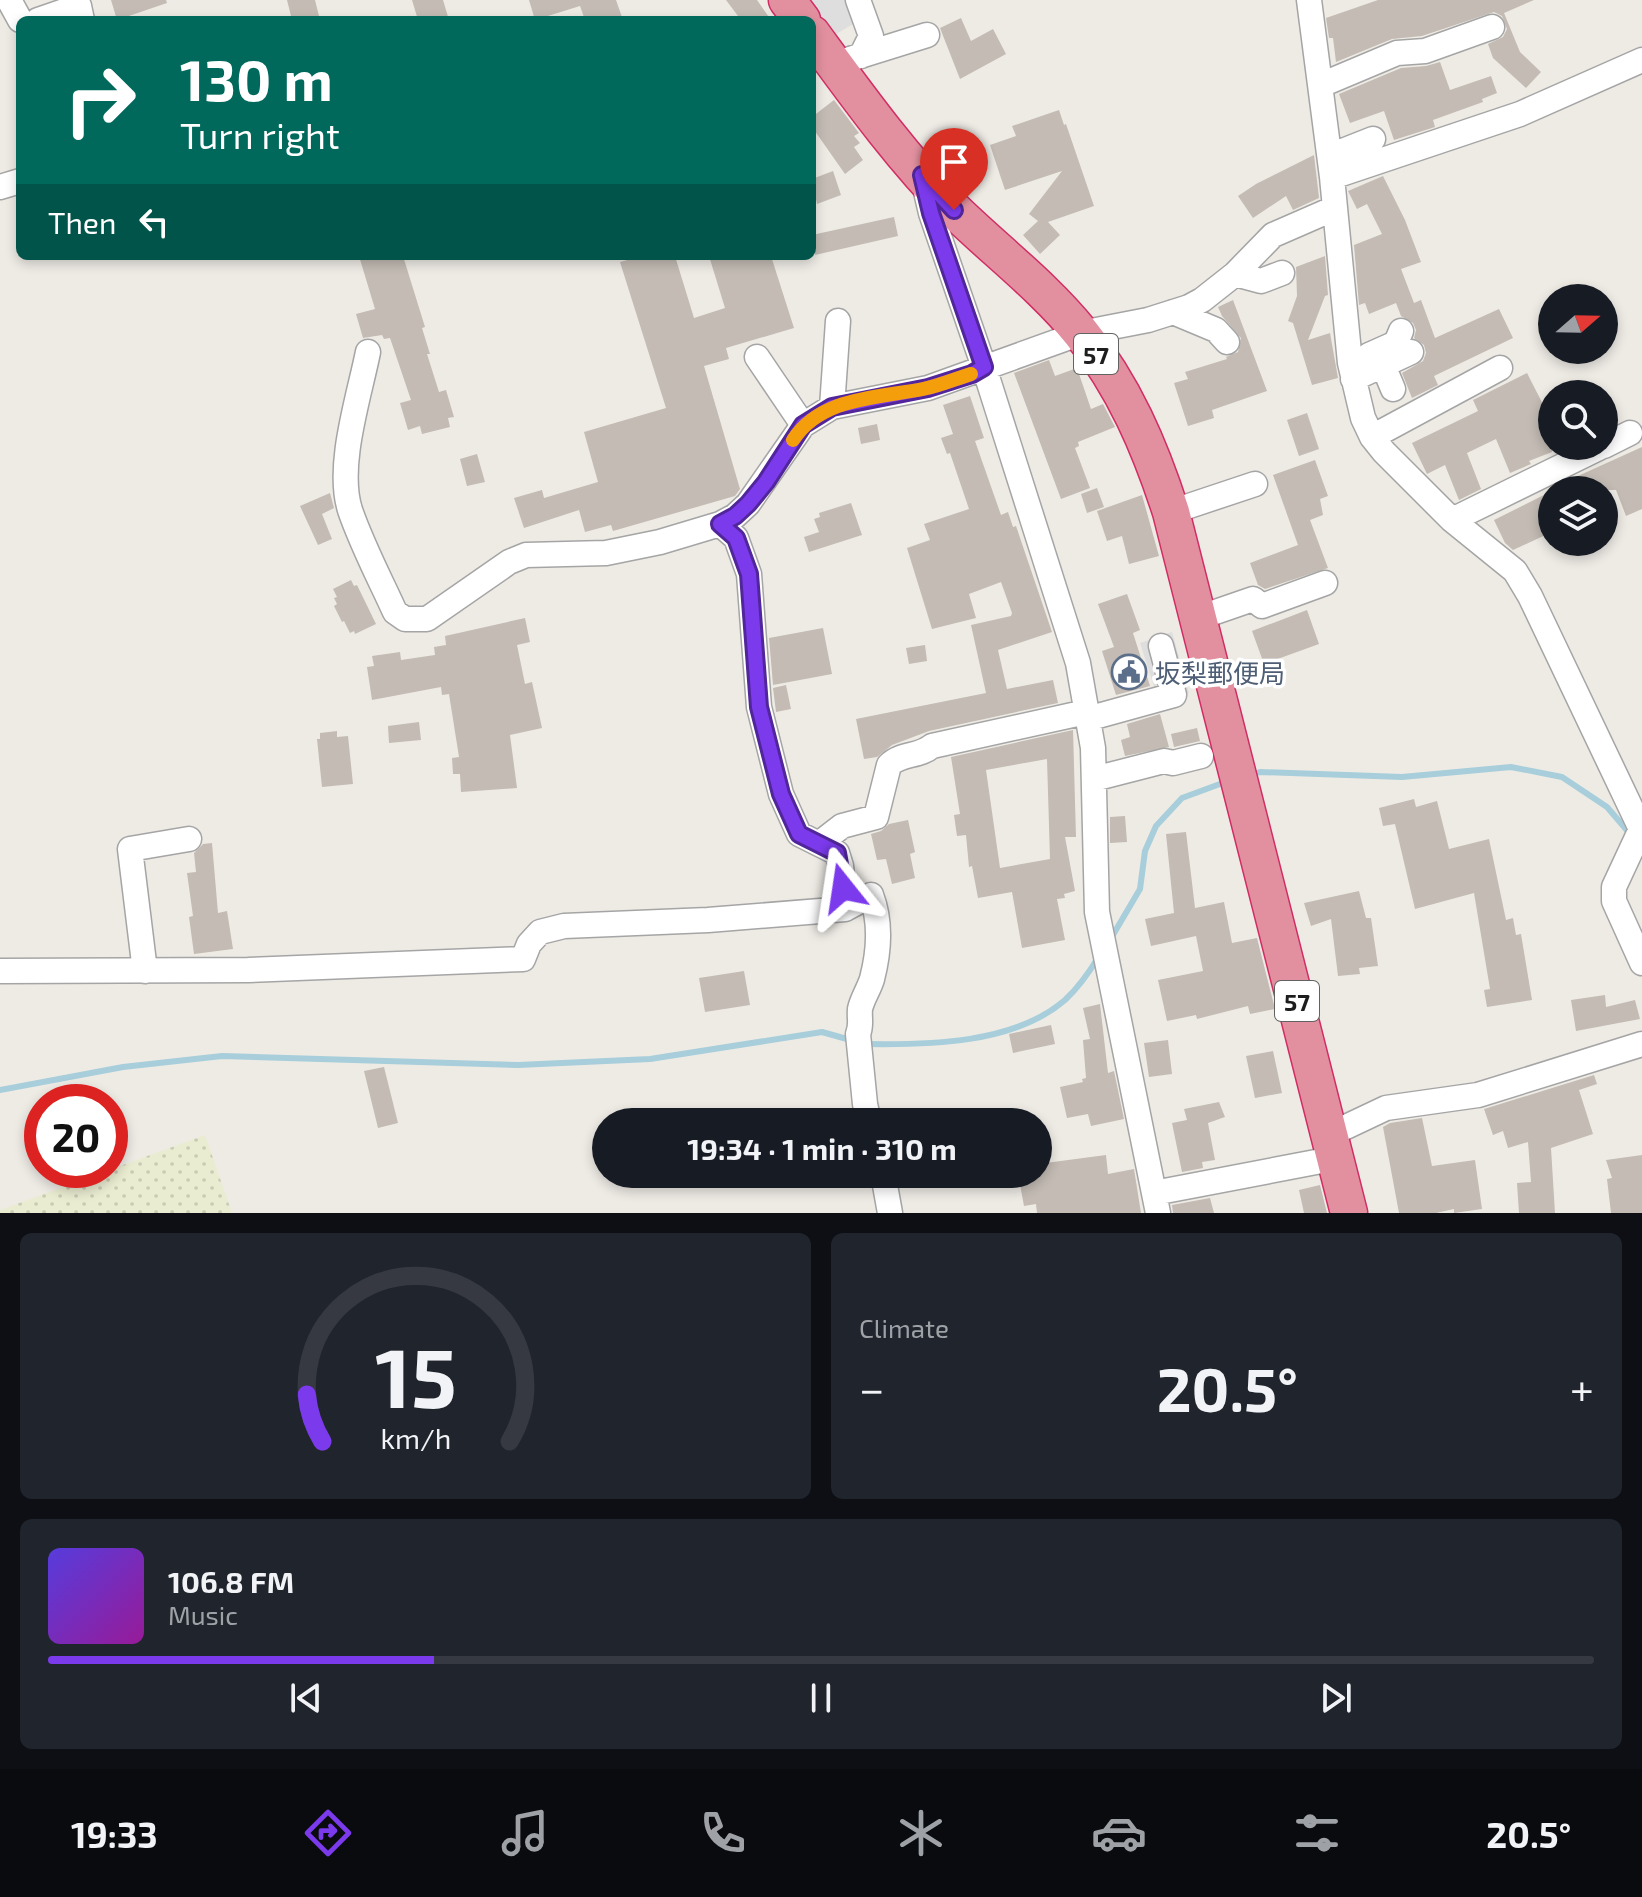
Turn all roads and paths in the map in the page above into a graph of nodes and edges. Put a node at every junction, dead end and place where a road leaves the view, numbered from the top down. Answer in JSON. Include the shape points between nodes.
{"nodes":[{"id":1,"x":787,"y":0,"type":"edge"},
{"id":2,"x":858,"y":0,"type":"edge"},
{"id":3,"x":1309,"y":0,"type":"edge"},
{"id":4,"x":50,"y":16,"type":"edge"},
{"id":5,"x":81,"y":16,"type":"edge"},
{"id":6,"x":801,"y":16,"type":"edge"},
{"id":7,"x":1492,"y":27,"type":"dead end"},
{"id":8,"x":927,"y":35,"type":"dead end"},
{"id":9,"x":823,"y":42,"type":"edge"},
{"id":10,"x":1642,"y":60,"type":"edge"},
{"id":11,"x":1321,"y":85,"type":"junction"},
{"id":12,"x":1373,"y":139,"type":"dead end"},
{"id":13,"x":1331,"y":166,"type":"junction"},
{"id":14,"x":922,"y":175,"type":"junction"},
{"id":15,"x":1335,"y":208,"type":"junction"},
{"id":16,"x":1282,"y":273,"type":"dead end"},
{"id":17,"x":1235,"y":274,"type":"junction"},
{"id":18,"x":1173,"y":312,"type":"junction"},
{"id":19,"x":838,"y":321,"type":"dead end"},
{"id":20,"x":1081,"y":333,"type":"junction"},
{"id":21,"x":1227,"y":342,"type":"dead end"},
{"id":22,"x":368,"y":352,"type":"dead end"},
{"id":23,"x":757,"y":357,"type":"dead end"},
{"id":24,"x":1383,"y":365,"type":"junction"},
{"id":25,"x":984,"y":367,"type":"junction"},
{"id":26,"x":1500,"y":368,"type":"dead end"},
{"id":27,"x":1352,"y":371,"type":"junction"},
{"id":28,"x":1393,"y":389,"type":"dead end"},
{"id":29,"x":832,"y":407,"type":"junction"},
{"id":30,"x":803,"y":425,"type":"junction"},
{"id":31,"x":1630,"y":433,"type":"dead end"},
{"id":32,"x":1372,"y":437,"type":"junction"},
{"id":33,"x":1618,"y":439,"type":"edge"},
{"id":34,"x":1575,"y":460,"type":"edge"},
{"id":35,"x":1255,"y":484,"type":"dead end"},
{"id":36,"x":1171,"y":512,"type":"junction"},
{"id":37,"x":1452,"y":520,"type":"junction"},
{"id":38,"x":720,"y":524,"type":"junction"},
{"id":39,"x":1325,"y":583,"type":"dead end"},
{"id":40,"x":1198,"y":618,"type":"junction"},
{"id":41,"x":1161,"y":646,"type":"dead end"},
{"id":42,"x":1087,"y":716,"type":"junction"},
{"id":43,"x":1225,"y":768,"type":"junction"},
{"id":44,"x":1094,"y":779,"type":"junction"},
{"id":45,"x":1642,"y":829,"type":"edge"},
{"id":46,"x":189,"y":839,"type":"dead end"},
{"id":47,"x":820,"y":843,"type":"junction"},
{"id":48,"x":845,"y":909,"type":"junction"},
{"id":49,"x":1642,"y":963,"type":"edge"},
{"id":50,"x":0,"y":971,"type":"edge"},
{"id":51,"x":145,"y":971,"type":"junction"},
{"id":52,"x":1642,"y":1044,"type":"edge"},
{"id":53,"x":866,"y":1108,"type":"edge"},
{"id":54,"x":1334,"y":1146,"type":"junction"},
{"id":55,"x":886,"y":1188,"type":"edge"},
{"id":56,"x":1156,"y":1203,"type":"edge"},
{"id":57,"x":890,"y":1213,"type":"edge"},
{"id":58,"x":1349,"y":1213,"type":"edge"}],
"edges":[{"from":1,"to":6,"type":"highway","number":"57"},
{"from":2,"to":9,"type":"street","via":[[871,36]]},
{"from":3,"to":11,"type":"street"},
{"from":4,"to":5,"type":"street","via":[[79,6]]},
{"from":7,"to":11,"type":"street","via":[[1425,51],[1397,53]]},
{"from":8,"to":9,"type":"street"},
{"from":9,"to":14,"type":"highway","number":"57"},
{"from":10,"to":13,"type":"street","via":[[1520,114]]},
{"from":11,"to":13,"type":"street"},
{"from":12,"to":13,"type":"street"},
{"from":13,"to":15,"type":"street"},
{"from":14,"to":20,"type":"highway","number":"57"},
{"from":14,"to":25,"type":"street"},
{"from":15,"to":17,"type":"street","via":[[1273,235]]},
{"from":15,"to":27,"type":"street"},
{"from":16,"to":17,"type":"street","via":[[1261,281]]},
{"from":17,"to":18,"type":"street","via":[[1202,300]]},
{"from":18,"to":20,"type":"street"},
{"from":18,"to":21,"type":"street","via":[[1216,330]]},
{"from":19,"to":29,"type":"street"},
{"from":20,"to":25,"type":"street"},
{"from":20,"to":36,"type":"highway","number":"57","via":[[1128,404]]},
{"from":22,"to":38,"type":"street","via":[[350,438],[349,508],[395,612],[405,619],[437,615],[526,555],[606,553]]},
{"from":23,"to":30,"type":"street"},
{"from":24,"to":27,"type":"street"},
{"from":24,"to":27,"type":"street","via":[[1406,342]]},
{"from":24,"to":28,"type":"street"},
{"from":25,"to":29,"type":"street","via":[[928,388]]},
{"from":25,"to":42,"type":"street","via":[[1078,663]]},
{"from":26,"to":32,"type":"street"},
{"from":27,"to":32,"type":"street"},
{"from":29,"to":30,"type":"street"},
{"from":30,"to":38,"type":"street","via":[[748,504]]},
{"from":31,"to":33,"type":"street"},
{"from":32,"to":37,"type":"street"},
{"from":34,"to":37,"type":"street"},
{"from":35,"to":36,"type":"street"},
{"from":36,"to":40,"type":"highway","number":"57"},
{"from":37,"to":45,"type":"street","via":[[1515,571],[1523,584]]},
{"from":38,"to":47,"type":"street","via":[[736,538],[749,574],[759,707],[781,794],[799,834]]},
{"from":39,"to":40,"type":"street","via":[[1262,606],[1253,599]]},
{"from":40,"to":43,"type":"highway","number":"57"},
{"from":41,"to":42,"type":"street","via":[[1174,695]]},
{"from":42,"to":44,"type":"street"},
{"from":42,"to":47,"type":"street","via":[[932,746],[894,760],[876,817],[842,826]]},
{"from":43,"to":44,"type":"street","via":[[1164,761]]},
{"from":43,"to":54,"type":"highway","number":"57"},
{"from":44,"to":56,"type":"street","via":[[1097,912]]},
{"from":45,"to":49,"type":"street","via":[[1614,887],[1614,901]]},
{"from":46,"to":51,"type":"street","via":[[130,849]]},
{"from":47,"to":48,"type":"street","via":[[837,853]]},
{"from":48,"to":51,"type":"street","via":[[564,926],[540,932],[523,959]]},
{"from":48,"to":53,"type":"street","via":[[871,895],[877,911],[877,953],[858,1034]]},
{"from":50,"to":51,"type":"street"},
{"from":52,"to":54,"type":"street","via":[[1478,1095],[1386,1108]]},
{"from":54,"to":56,"type":"street"},
{"from":54,"to":58,"type":"highway","number":"57"},
{"from":55,"to":57,"type":"street"}]}
